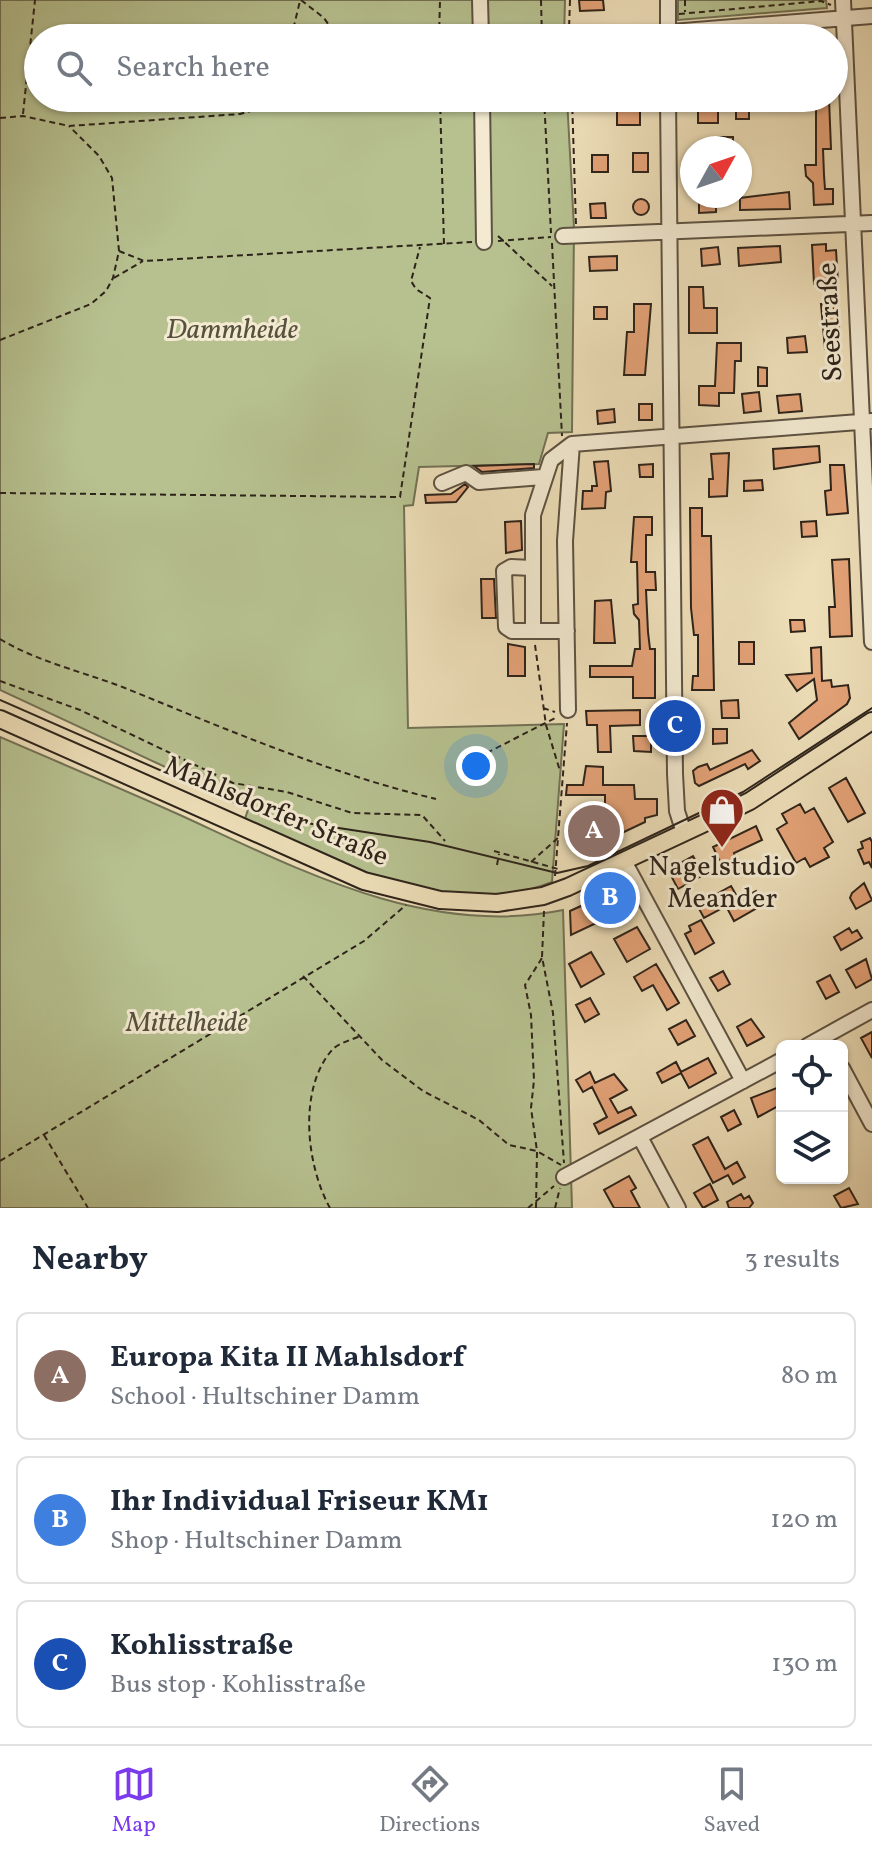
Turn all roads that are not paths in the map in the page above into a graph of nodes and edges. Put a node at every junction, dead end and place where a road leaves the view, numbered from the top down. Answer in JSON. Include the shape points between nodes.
{"nodes":[{"id":1,"x":480,"y":0,"type":"edge"},
{"id":2,"x":668,"y":0,"type":"edge"},
{"id":3,"x":838,"y":3,"type":"edge"},
{"id":4,"x":872,"y":16,"type":"edge"},
{"id":5,"x":844,"y":18,"type":"junction"},
{"id":6,"x":481,"y":24,"type":"edge"},
{"id":7,"x":668,"y":24,"type":"edge"},
{"id":8,"x":782,"y":24,"type":"edge"},
{"id":9,"x":844,"y":24,"type":"edge"},
{"id":10,"x":848,"y":110,"type":"edge"},
{"id":11,"x":482,"y":112,"type":"edge"},
{"id":12,"x":668,"y":112,"type":"edge"},
{"id":13,"x":872,"y":223,"type":"edge"},
{"id":14,"x":853,"y":224,"type":"junction"},
{"id":15,"x":669,"y":231,"type":"junction"},
{"id":16,"x":570,"y":235,"type":"road end"},
{"id":17,"x":484,"y":242,"type":"road end"},
{"id":18,"x":867,"y":421,"type":"edge"},
{"id":19,"x":673,"y":437,"type":"junction"},
{"id":20,"x":576,"y":444,"type":"junction"},
{"id":21,"x":543,"y":477,"type":"junction"},
{"id":22,"x":442,"y":483,"type":"dead end"},
{"id":23,"x":532,"y":568,"type":"junction"},
{"id":24,"x":533,"y":630,"type":"junction"},
{"id":25,"x":567,"y":631,"type":"junction"},
{"id":26,"x":872,"y":642,"type":"edge"},
{"id":27,"x":568,"y":710,"type":"road end"},
{"id":28,"x":0,"y":719,"type":"edge"},
{"id":29,"x":872,"y":721,"type":"edge"},
{"id":30,"x":684,"y":833,"type":"junction"},
{"id":31,"x":624,"y":861,"type":"junction"},
{"id":32,"x":872,"y":1010,"type":"edge"},
{"id":33,"x":829,"y":1040,"type":"edge"},
{"id":34,"x":776,"y":1063,"type":"edge"},
{"id":35,"x":848,"y":1079,"type":"edge"},
{"id":36,"x":743,"y":1081,"type":"junction"},
{"id":37,"x":872,"y":1124,"type":"edge"},
{"id":38,"x":640,"y":1137,"type":"junction"},
{"id":39,"x":564,"y":1172,"type":"road end"},
{"id":40,"x":678,"y":1208,"type":"edge"}],
"edges":[{"from":1,"to":6,"type":"street"},
{"from":2,"to":7,"type":"street"},
{"from":3,"to":5,"type":"street","name":"Seestraße"},
{"from":4,"to":5,"type":"street"},
{"from":5,"to":8,"type":"street"},
{"from":5,"to":9,"type":"street","name":"Seestraße"},
{"from":10,"to":14,"type":"street","name":"Seestraße"},
{"from":11,"to":17,"type":"street"},
{"from":12,"to":15,"type":"street"},
{"from":13,"to":14,"type":"street"},
{"from":14,"to":15,"type":"street"},
{"from":14,"to":18,"type":"street","name":"Seestraße"},
{"from":15,"to":16,"type":"street"},
{"from":15,"to":19,"type":"street"},
{"from":18,"to":19,"type":"street"},
{"from":18,"to":26,"type":"street","name":"Seestraße"},
{"from":19,"to":20,"type":"street"},
{"from":19,"to":30,"type":"street","via":[[675,774]]},
{"from":20,"to":21,"type":"street","via":[[551,460]]},
{"from":20,"to":25,"type":"street","via":[[565,541]]},
{"from":21,"to":22,"type":"street","via":[[479,482],[466,473]]},
{"from":21,"to":23,"type":"street","via":[[533,515]]},
{"from":23,"to":24,"type":"street"},
{"from":23,"to":24,"type":"street","via":[[504,571],[503,618],[512,631]]},
{"from":24,"to":25,"type":"street"},
{"from":25,"to":27,"type":"street"},
{"from":28,"to":31,"type":"main road","name":"Mahlsdorfer Straße","via":[[349,874],[415,896],[497,903],[543,896]]},
{"from":29,"to":30,"type":"main road","name":"Mahlsdorfer Straße","via":[[750,801]]},
{"from":30,"to":31,"type":"main road","name":"Mahlsdorfer Straße"},
{"from":31,"to":36,"type":"street"},
{"from":32,"to":33,"type":"street"},
{"from":34,"to":36,"type":"street"},
{"from":35,"to":37,"type":"street"},
{"from":36,"to":38,"type":"street"},
{"from":38,"to":39,"type":"street"},
{"from":38,"to":40,"type":"street"}]}
